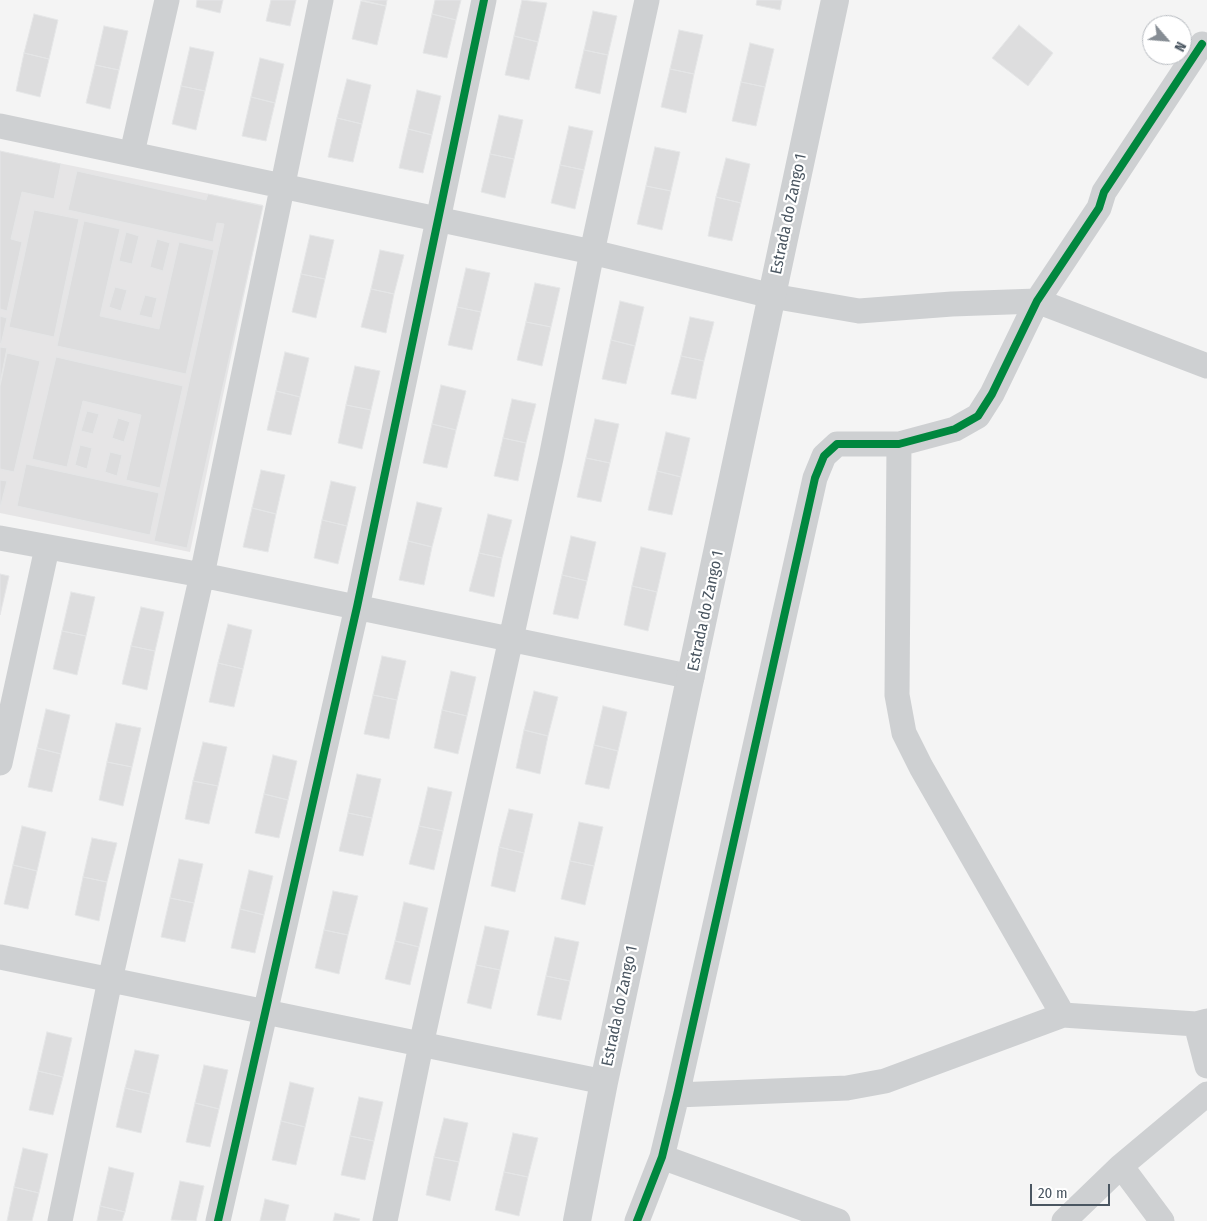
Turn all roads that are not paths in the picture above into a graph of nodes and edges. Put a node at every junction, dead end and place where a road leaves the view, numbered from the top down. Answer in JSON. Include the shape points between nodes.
{"nodes":[{"id":1,"x":166,"y":0,"type":"edge"},
{"id":2,"x":321,"y":0,"type":"edge"},
{"id":3,"x":484,"y":0,"type":"edge"},
{"id":4,"x":647,"y":0,"type":"edge"},
{"id":5,"x":835,"y":0,"type":"edge"},
{"id":6,"x":1202,"y":44,"type":"dead end"},
{"id":7,"x":0,"y":126,"type":"edge"},
{"id":8,"x":132,"y":153,"type":"junction"},
{"id":9,"x":283,"y":186,"type":"junction"},
{"id":10,"x":440,"y":219,"type":"junction"},
{"id":11,"x":592,"y":252,"type":"junction"},
{"id":12,"x":772,"y":296,"type":"junction"},
{"id":13,"x":1037,"y":301,"type":"junction"},
{"id":14,"x":1207,"y":366,"type":"edge"},
{"id":15,"x":899,"y":444,"type":"junction"},
{"id":16,"x":0,"y":538,"type":"edge"},
{"id":17,"x":47,"y":548,"type":"junction"},
{"id":18,"x":202,"y":575,"type":"junction"},
{"id":19,"x":357,"y":607,"type":"junction"},
{"id":20,"x":510,"y":639,"type":"junction"},
{"id":21,"x":692,"y":676,"type":"junction"},
{"id":22,"x":0,"y":763,"type":"edge"},
{"id":23,"x":0,"y":957,"type":"edge"},
{"id":24,"x":110,"y":980,"type":"junction"},
{"id":25,"x":264,"y":1013,"type":"junction"},
{"id":26,"x":1063,"y":1015,"type":"junction"},
{"id":27,"x":1201,"y":1023,"type":"edge"},
{"id":28,"x":421,"y":1044,"type":"junction"},
{"id":29,"x":1207,"y":1066,"type":"edge"},
{"id":30,"x":604,"y":1082,"type":"junction"},
{"id":31,"x":1207,"y":1094,"type":"edge"},
{"id":32,"x":677,"y":1095,"type":"junction"},
{"id":33,"x":662,"y":1157,"type":"junction"},
{"id":34,"x":1121,"y":1166,"type":"junction"},
{"id":35,"x":60,"y":1221,"type":"edge"},
{"id":36,"x":218,"y":1221,"type":"edge"},
{"id":37,"x":385,"y":1221,"type":"edge"},
{"id":38,"x":577,"y":1221,"type":"edge"},
{"id":39,"x":637,"y":1221,"type":"edge"},
{"id":40,"x":838,"y":1221,"type":"edge"},
{"id":41,"x":1064,"y":1221,"type":"edge"},
{"id":42,"x":1162,"y":1221,"type":"edge"}],
"edges":[{"from":1,"to":8,"type":"street"},
{"from":2,"to":9,"type":"street"},
{"from":3,"to":10,"type":"street"},
{"from":4,"to":11,"type":"street"},
{"from":5,"to":12,"type":"street","name":"Estrada do Zango 1"},
{"from":6,"to":13,"type":"street","via":[[1104,192],[1099,208]]},
{"from":7,"to":8,"type":"street"},
{"from":8,"to":9,"type":"street"},
{"from":9,"to":10,"type":"street"},
{"from":9,"to":18,"type":"street"},
{"from":10,"to":11,"type":"street"},
{"from":10,"to":19,"type":"street"},
{"from":11,"to":12,"type":"street"},
{"from":11,"to":20,"type":"street","via":[[551,458]]},
{"from":12,"to":13,"type":"street","via":[[859,311]]},
{"from":12,"to":21,"type":"street","name":"Estrada do Zango 1"},
{"from":13,"to":14,"type":"street"},
{"from":13,"to":15,"type":"street","via":[[978,416],[955,429]]},
{"from":15,"to":26,"type":"street","via":[[897,695],[904,733]]},
{"from":15,"to":32,"type":"street","via":[[837,444],[824,456],[816,478]]},
{"from":16,"to":17,"type":"street"},
{"from":17,"to":18,"type":"street"},
{"from":17,"to":22,"type":"street"},
{"from":18,"to":19,"type":"street"},
{"from":18,"to":24,"type":"street"},
{"from":19,"to":20,"type":"street"},
{"from":19,"to":25,"type":"street"},
{"from":20,"to":21,"type":"street"},
{"from":20,"to":28,"type":"street"},
{"from":21,"to":30,"type":"street","name":"Estrada do Zango 1"},
{"from":23,"to":24,"type":"street"},
{"from":24,"to":25,"type":"street"},
{"from":24,"to":35,"type":"street"},
{"from":25,"to":28,"type":"street"},
{"from":25,"to":36,"type":"street"},
{"from":26,"to":27,"type":"street"},
{"from":26,"to":32,"type":"street","via":[[886,1081],[847,1088]]},
{"from":27,"to":29,"type":"street"},
{"from":28,"to":30,"type":"street"},
{"from":28,"to":37,"type":"street"},
{"from":30,"to":38,"type":"street","name":"Estrada do Zango 1"},
{"from":31,"to":34,"type":"street"},
{"from":32,"to":33,"type":"street"},
{"from":33,"to":39,"type":"street"},
{"from":33,"to":40,"type":"street"},
{"from":34,"to":41,"type":"street"},
{"from":34,"to":42,"type":"street"}]}
